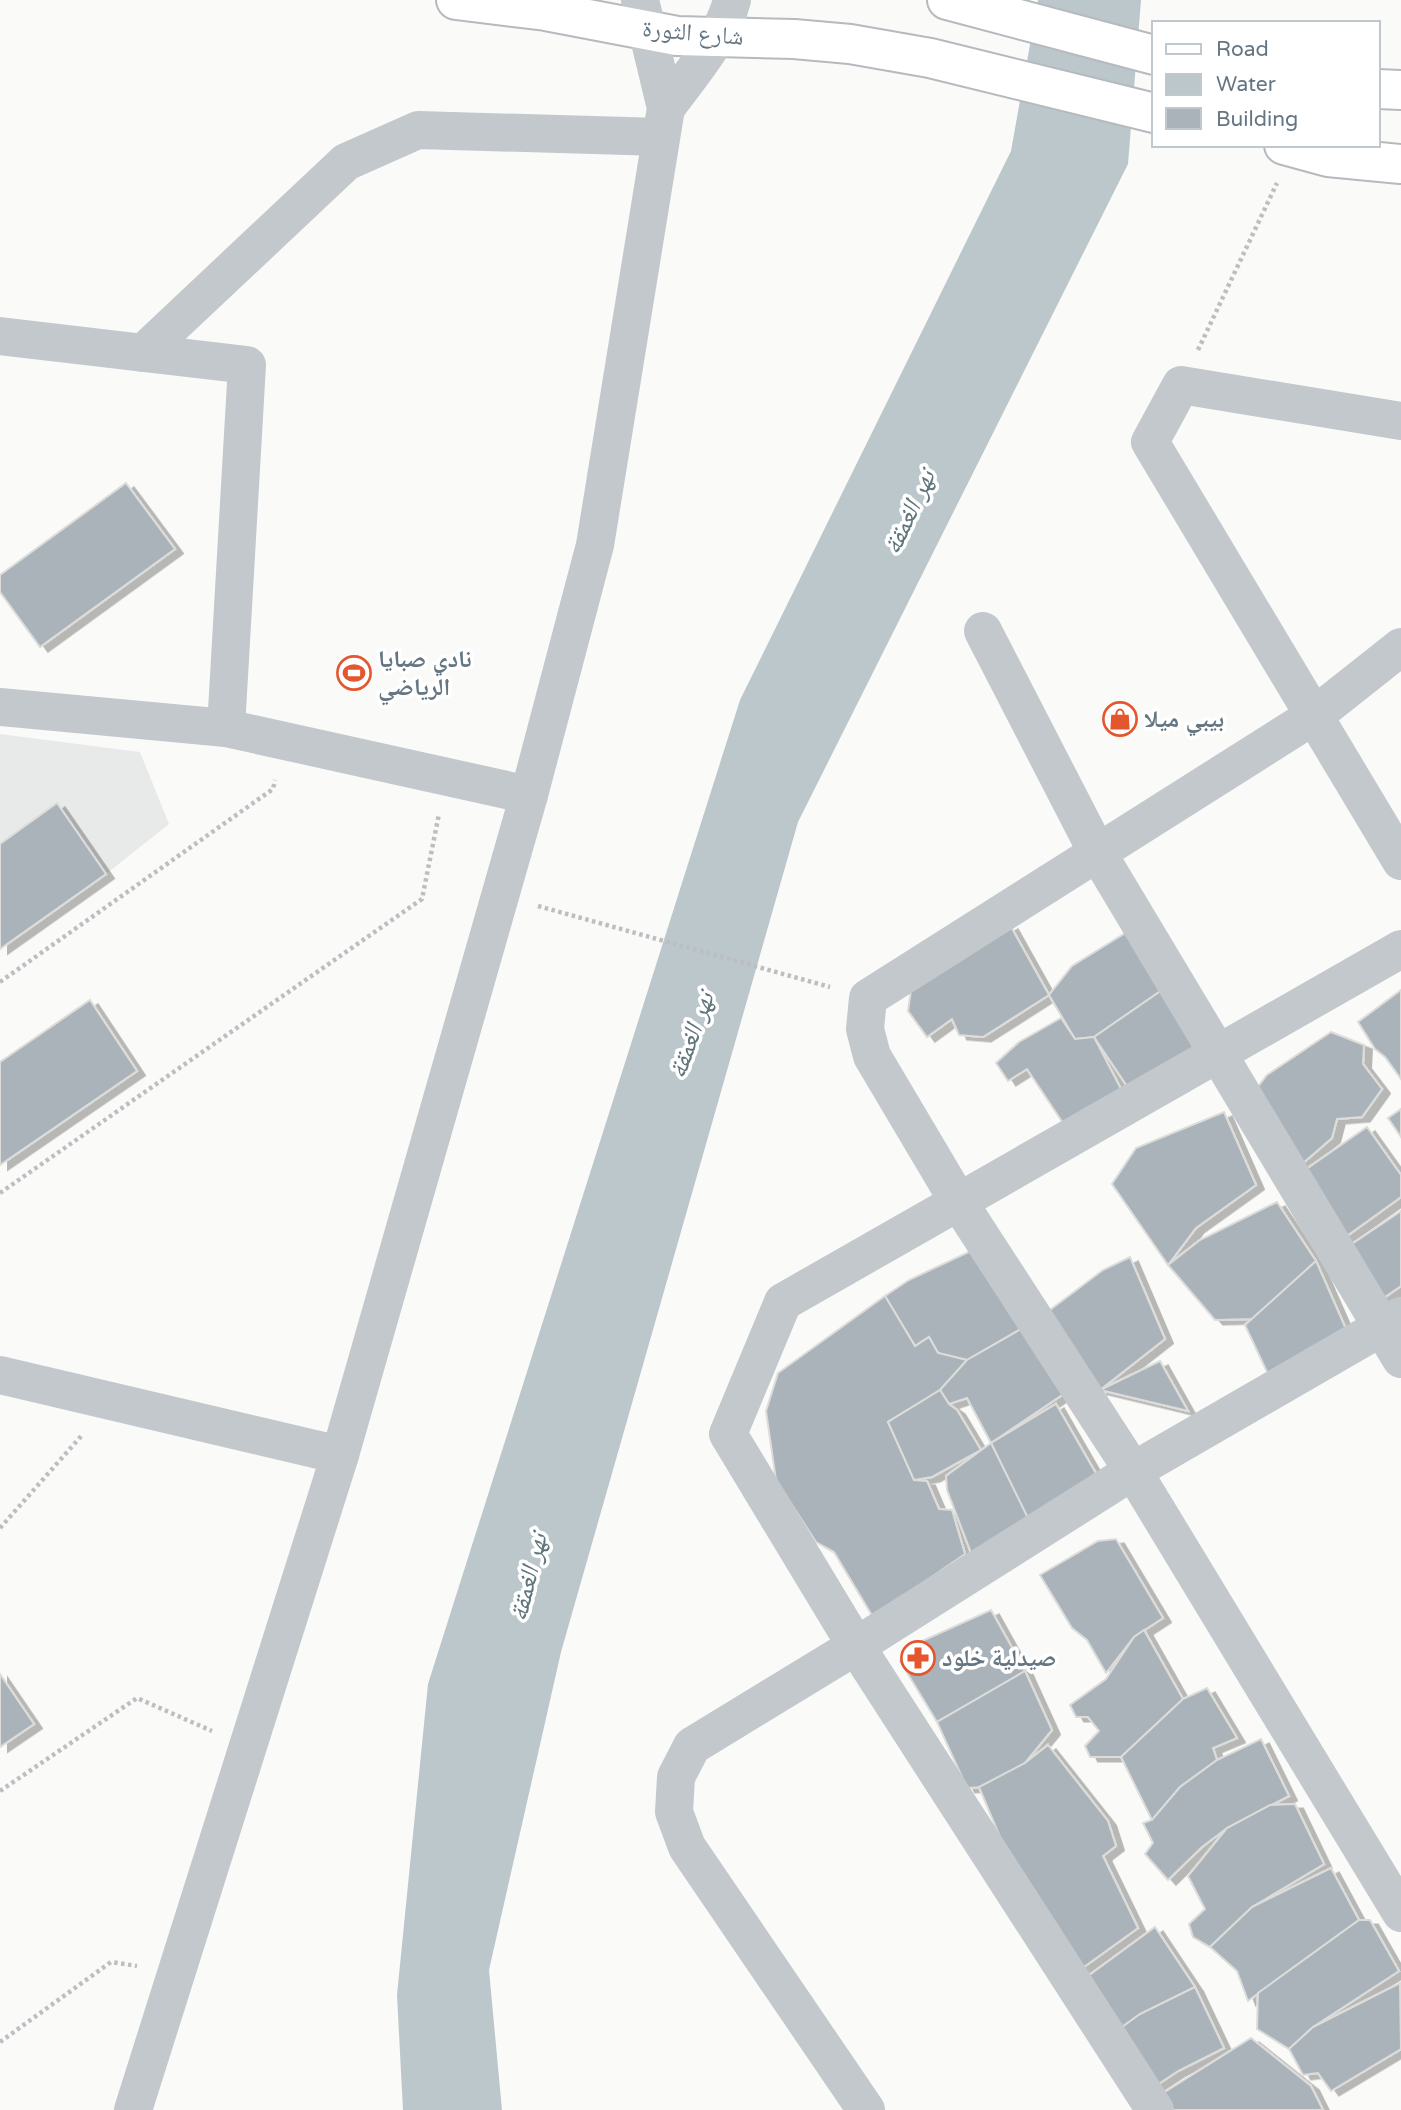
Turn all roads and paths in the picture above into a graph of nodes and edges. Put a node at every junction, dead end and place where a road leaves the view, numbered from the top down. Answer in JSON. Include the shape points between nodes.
{"nodes":[{"id":1,"x":456,"y":0,"type":"edge"},
{"id":2,"x":732,"y":0,"type":"edge"},
{"id":3,"x":947,"y":0,"type":"edge"},
{"id":4,"x":643,"y":16,"type":"edge"},
{"id":5,"x":716,"y":37,"type":"junction"},
{"id":6,"x":1152,"y":54,"type":"edge"},
{"id":7,"x":1380,"y":89,"type":"edge"},
{"id":8,"x":1401,"y":90,"type":"edge"},
{"id":9,"x":1152,"y":113,"type":"edge"},
{"id":10,"x":664,"y":123,"type":"junction"},
{"id":11,"x":1289,"y":147,"type":"edge"},
{"id":12,"x":1293,"y":147,"type":"edge"},
{"id":13,"x":1401,"y":164,"type":"edge"},
{"id":14,"x":0,"y":336,"type":"edge"},
{"id":15,"x":143,"y":353,"type":"junction"},
{"id":16,"x":1181,"y":386,"type":"junction"},
{"id":17,"x":1401,"y":421,"type":"edge"},
{"id":18,"x":984,"y":631,"type":"dead end"},
{"id":19,"x":1401,"y":647,"type":"edge"},
{"id":20,"x":0,"y":707,"type":"edge"},
{"id":21,"x":1315,"y":715,"type":"junction"},
{"id":22,"x":226,"y":729,"type":"junction"},
{"id":23,"x":281,"y":741,"type":"junction"},
{"id":24,"x":447,"y":777,"type":"junction"},
{"id":25,"x":529,"y":795,"type":"junction"},
{"id":26,"x":1097,"y":852,"type":"junction"},
{"id":27,"x":1401,"y":861,"type":"edge"},
{"id":28,"x":500,"y":896,"type":"junction"},
{"id":29,"x":1401,"y":948,"type":"edge"},
{"id":30,"x":0,"y":982,"type":"edge"},
{"id":31,"x":868,"y":998,"type":"junction"},
{"id":32,"x":1218,"y":1054,"type":"junction"},
{"id":33,"x":0,"y":1193,"type":"edge"},
{"id":34,"x":958,"y":1201,"type":"junction"},
{"id":35,"x":1391,"y":1321,"type":"edge"},
{"id":36,"x":1401,"y":1359,"type":"edge"},
{"id":37,"x":0,"y":1375,"type":"edge"},
{"id":38,"x":112,"y":1401,"type":"junction"},
{"id":39,"x":340,"y":1455,"type":"junction"},
{"id":40,"x":1133,"y":1471,"type":"junction"},
{"id":41,"x":0,"y":1528,"type":"edge"},
{"id":42,"x":856,"y":1646,"type":"junction"},
{"id":43,"x":248,"y":1747,"type":"junction"},
{"id":44,"x":0,"y":1791,"type":"edge"},
{"id":45,"x":1401,"y":1913,"type":"edge"},
{"id":46,"x":176,"y":1973,"type":"junction"},
{"id":47,"x":0,"y":2042,"type":"edge"},
{"id":48,"x":134,"y":2110,"type":"edge"},
{"id":49,"x":866,"y":2110,"type":"edge"},
{"id":50,"x":1155,"y":2110,"type":"edge"}],
"edges":[{"from":1,"to":4,"type":"main road","name":"شارع الثورة"},
{"from":2,"to":5,"type":"street"},
{"from":3,"to":6,"type":"main road"},
{"from":4,"to":5,"type":"main road","name":"شارع الثورة","via":[[677,36]]},
{"from":4,"to":10,"type":"street"},
{"from":5,"to":9,"type":"main road","name":"شارع الثورة","via":[[850,44],[930,58]]},
{"from":5,"to":10,"type":"street"},
{"from":7,"to":8,"type":"main road"},
{"from":10,"to":15,"type":"street","via":[[418,130],[346,162]]},
{"from":10,"to":25,"type":"street","via":[[595,545]]},
{"from":11,"to":16,"type":"path"},
{"from":12,"to":13,"type":"main road","via":[[1328,157]]},
{"from":14,"to":15,"type":"street"},
{"from":15,"to":22,"type":"street","via":[[247,365]]},
{"from":16,"to":17,"type":"street"},
{"from":16,"to":21,"type":"street","via":[[1150,442]]},
{"from":18,"to":26,"type":"street"},
{"from":19,"to":21,"type":"street"},
{"from":20,"to":22,"type":"street"},
{"from":21,"to":26,"type":"street"},
{"from":21,"to":27,"type":"street"},
{"from":22,"to":23,"type":"street"},
{"from":23,"to":24,"type":"street"},
{"from":23,"to":30,"type":"path","via":[[273,789]]},
{"from":24,"to":25,"type":"street"},
{"from":24,"to":33,"type":"path","via":[[422,899]]},
{"from":25,"to":28,"type":"street"},
{"from":26,"to":31,"type":"street"},
{"from":26,"to":32,"type":"street"},
{"from":28,"to":31,"type":"path"},
{"from":28,"to":39,"type":"street"},
{"from":29,"to":32,"type":"street"},
{"from":31,"to":34,"type":"street","via":[[865,1029],[872,1056]]},
{"from":32,"to":34,"type":"street"},
{"from":32,"to":35,"type":"street"},
{"from":34,"to":40,"type":"street"},
{"from":34,"to":42,"type":"street","via":[[783,1302],[728,1434]]},
{"from":35,"to":36,"type":"street"},
{"from":35,"to":40,"type":"street"},
{"from":37,"to":38,"type":"street"},
{"from":38,"to":39,"type":"street"},
{"from":38,"to":41,"type":"path"},
{"from":39,"to":43,"type":"street"},
{"from":40,"to":42,"type":"street"},
{"from":40,"to":45,"type":"street"},
{"from":42,"to":49,"type":"street","via":[[692,1746],[676,1777],[674,1812],[687,1847]]},
{"from":42,"to":50,"type":"street"},
{"from":43,"to":44,"type":"path","via":[[137,1698]]},
{"from":43,"to":46,"type":"street"},
{"from":46,"to":47,"type":"path","via":[[111,1962]]},
{"from":46,"to":48,"type":"street"}]}
